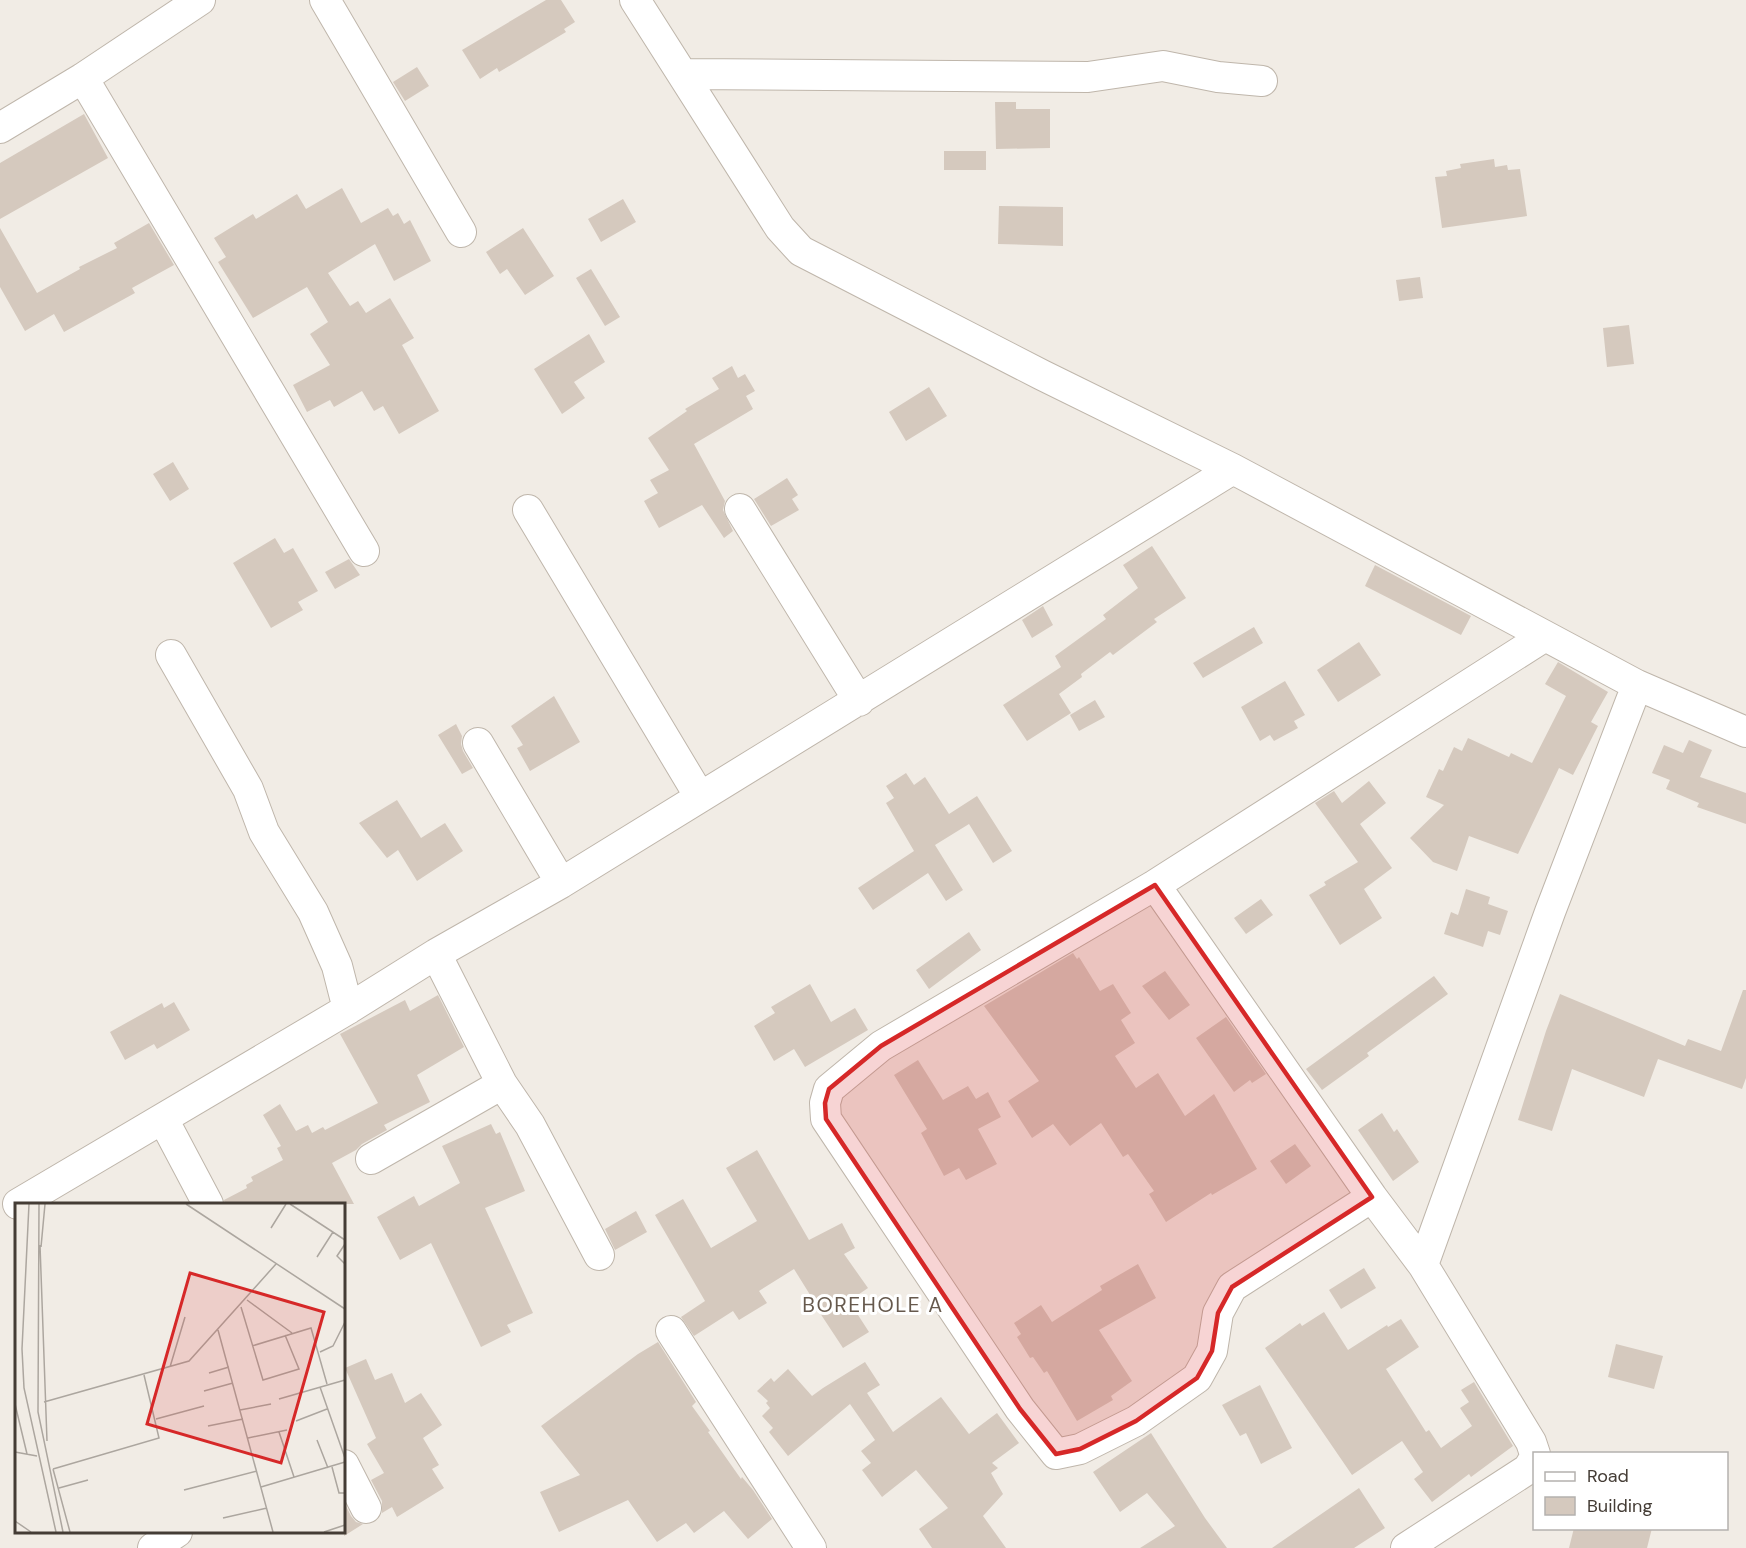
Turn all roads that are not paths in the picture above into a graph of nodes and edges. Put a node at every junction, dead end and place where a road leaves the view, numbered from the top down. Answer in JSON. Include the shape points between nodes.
{"nodes":[{"id":1,"x":201,"y":0,"type":"edge"},
{"id":2,"x":325,"y":0,"type":"edge"},
{"id":3,"x":635,"y":0,"type":"edge"},
{"id":4,"x":682,"y":74,"type":"junction"},
{"id":5,"x":83,"y":78,"type":"junction"},
{"id":6,"x":1262,"y":81,"type":"dead end"},
{"id":7,"x":0,"y":128,"type":"edge"},
{"id":8,"x":461,"y":232,"type":"dead end"},
{"id":9,"x":1233,"y":469,"type":"junction"},
{"id":10,"x":740,"y":509,"type":"dead end"},
{"id":11,"x":528,"y":510,"type":"dead end"},
{"id":12,"x":364,"y":551,"type":"dead end"},
{"id":13,"x":1545,"y":636,"type":"junction"},
{"id":14,"x":171,"y":655,"type":"dead end"},
{"id":15,"x":1637,"y":685,"type":"junction"},
{"id":16,"x":859,"y":700,"type":"junction"},
{"id":17,"x":1746,"y":732,"type":"edge"},
{"id":18,"x":478,"y":743,"type":"dead end"},
{"id":19,"x":700,"y":796,"type":"junction"},
{"id":20,"x":561,"y":883,"type":"junction"},
{"id":21,"x":1155,"y":885,"type":"junction"},
{"id":22,"x":436,"y":954,"type":"junction"},
{"id":23,"x":348,"y":1009,"type":"junction"},
{"id":24,"x":502,"y":1084,"type":"junction"},
{"id":25,"x":163,"y":1119,"type":"junction"},
{"id":26,"x":371,"y":1160,"type":"dead end"},
{"id":27,"x":1372,"y":1197,"type":"junction"},
{"id":28,"x":20,"y":1203,"type":"edge"},
{"id":29,"x":207,"y":1203,"type":"edge"},
{"id":30,"x":15,"y":1206,"type":"edge"},
{"id":31,"x":0,"y":1215,"type":"edge"},
{"id":32,"x":599,"y":1255,"type":"dead end"},
{"id":33,"x":1423,"y":1265,"type":"junction"},
{"id":34,"x":671,"y":1331,"type":"dead end"},
{"id":35,"x":1534,"y":1452,"type":"edge"},
{"id":36,"x":1533,"y":1461,"type":"edge"},
{"id":37,"x":345,"y":1467,"type":"edge"},
{"id":38,"x":366,"y":1508,"type":"dead end"},
{"id":39,"x":176,"y":1533,"type":"edge"},
{"id":40,"x":153,"y":1548,"type":"edge"},
{"id":41,"x":811,"y":1548,"type":"edge"},
{"id":42,"x":1406,"y":1548,"type":"edge"}],
"edges":[{"from":1,"to":5,"type":"street"},
{"from":2,"to":8,"type":"street"},
{"from":3,"to":4,"type":"street"},
{"from":4,"to":6,"type":"street","via":[[1088,77],[1162,66]]},
{"from":4,"to":9,"type":"street","via":[[780,228],[801,251]]},
{"from":5,"to":7,"type":"street"},
{"from":5,"to":12,"type":"street"},
{"from":9,"to":13,"type":"street"},
{"from":9,"to":16,"type":"street"},
{"from":10,"to":16,"type":"street"},
{"from":11,"to":19,"type":"street"},
{"from":13,"to":15,"type":"street"},
{"from":13,"to":21,"type":"street"},
{"from":14,"to":23,"type":"street","via":[[248,789],[264,832],[312,912],[337,966]]},
{"from":15,"to":17,"type":"street"},
{"from":15,"to":33,"type":"street","via":[[1550,912]]},
{"from":16,"to":19,"type":"street"},
{"from":18,"to":20,"type":"street"},
{"from":19,"to":20,"type":"street"},
{"from":20,"to":22,"type":"street"},
{"from":21,"to":27,"type":"street"},
{"from":21,"to":27,"type":"street","via":[[880,1046],[829,1089],[825,1103],[826,1119],[1020,1409],[1056,1454],[1080,1449],[1136,1421],[1197,1378],[1212,1352],[1218,1313],[1232,1287]]},
{"from":22,"to":23,"type":"street"},
{"from":22,"to":24,"type":"street"},
{"from":23,"to":25,"type":"street"},
{"from":24,"to":26,"type":"street"},
{"from":24,"to":32,"type":"street","via":[[530,1125]]},
{"from":25,"to":28,"type":"street"},
{"from":25,"to":29,"type":"street"},
{"from":27,"to":33,"type":"street"},
{"from":30,"to":31,"type":"street"},
{"from":33,"to":35,"type":"street"},
{"from":34,"to":41,"type":"street"},
{"from":36,"to":42,"type":"street","via":[[1528,1469]]},
{"from":37,"to":38,"type":"street"},
{"from":39,"to":40,"type":"street"}]}
